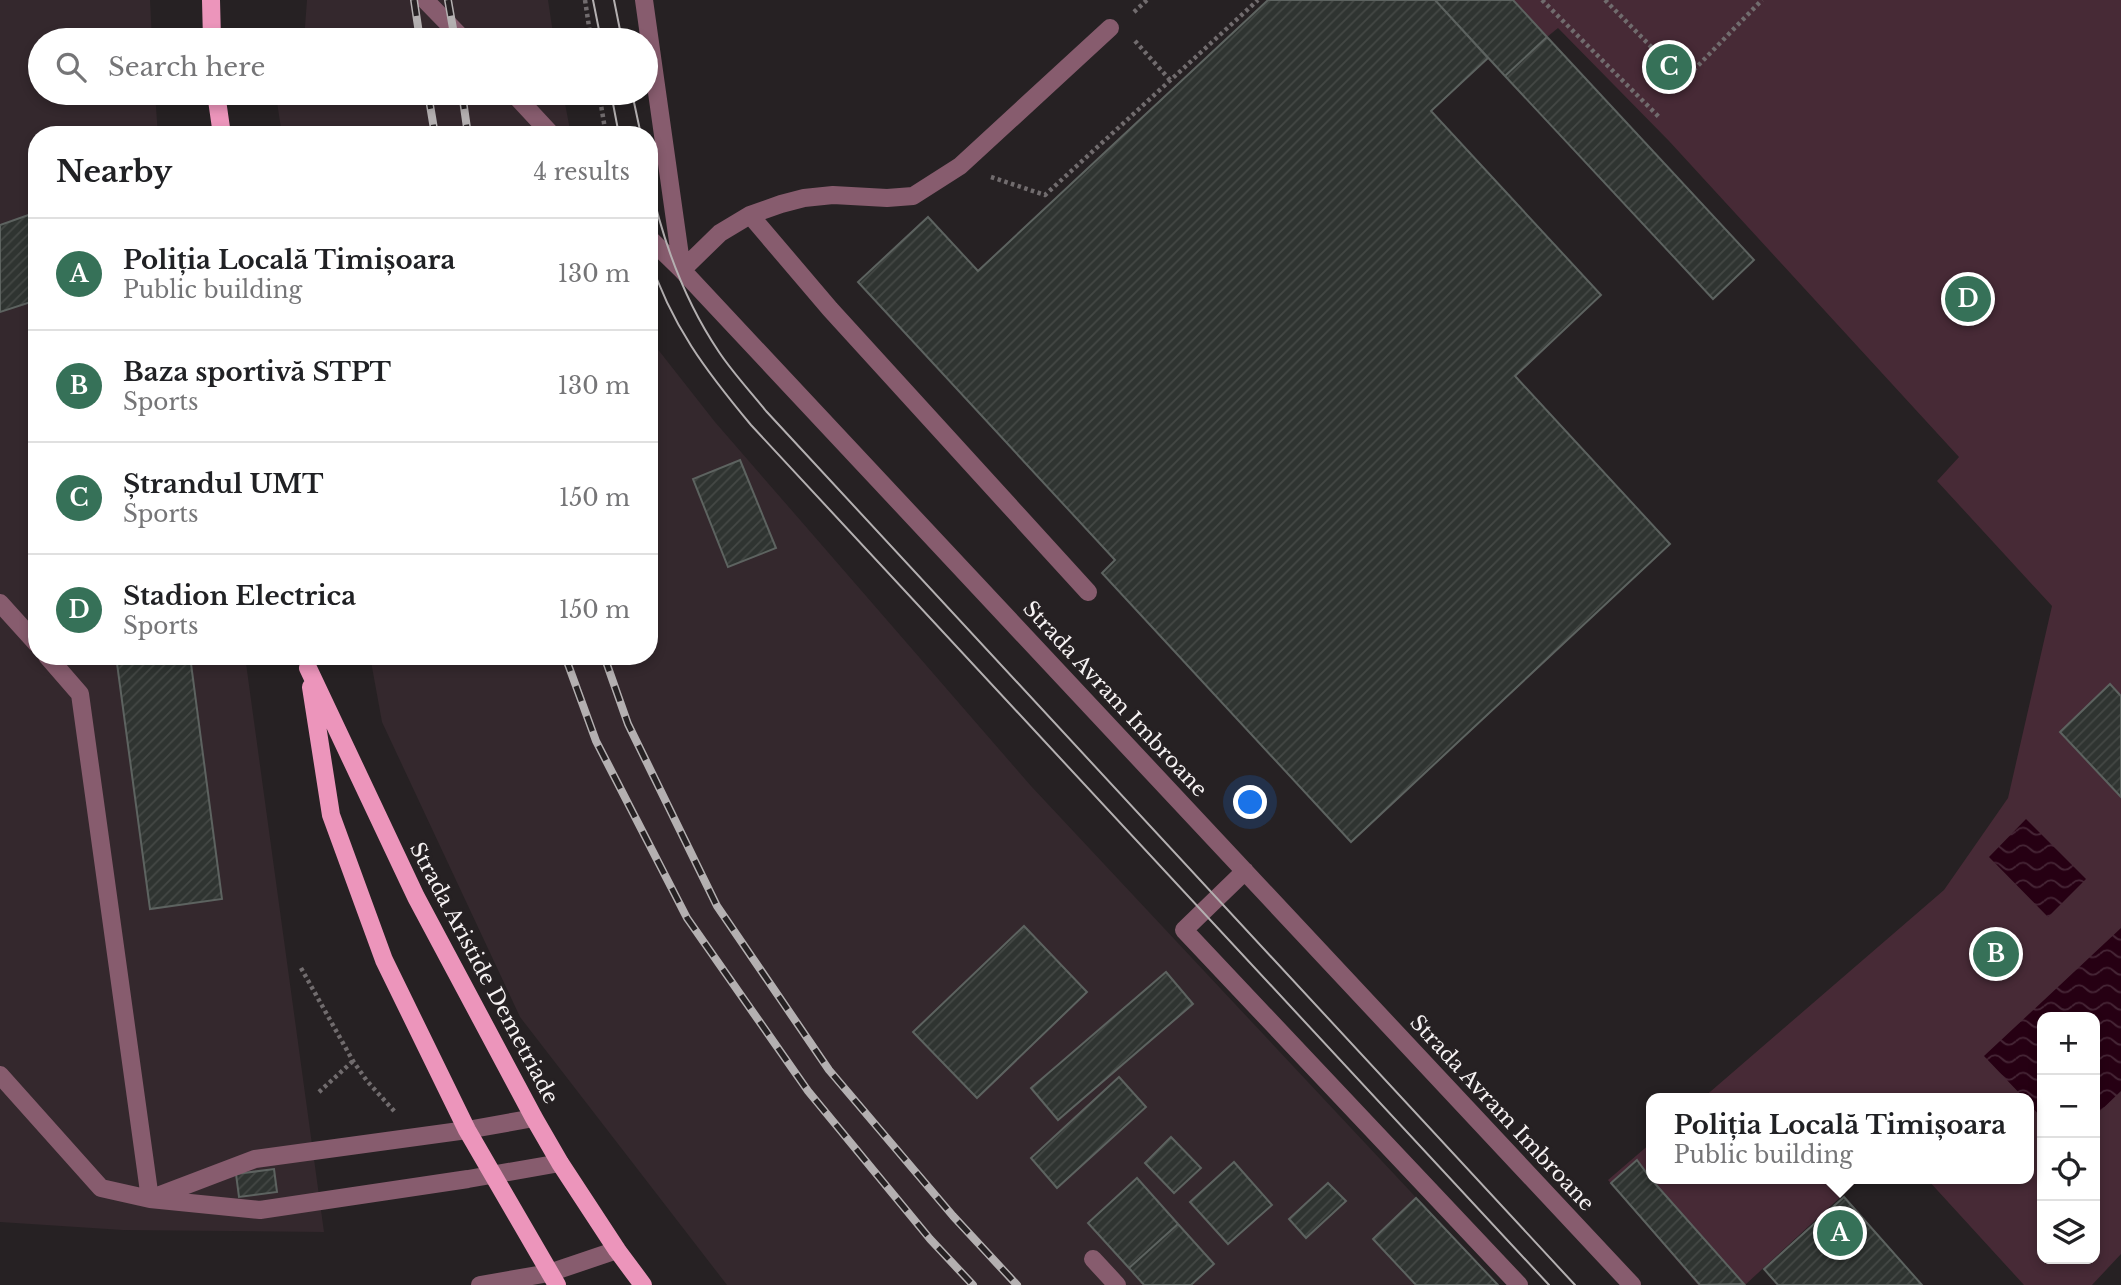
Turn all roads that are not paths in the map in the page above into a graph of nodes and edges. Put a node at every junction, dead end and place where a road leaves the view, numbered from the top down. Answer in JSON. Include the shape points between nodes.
{"nodes":[{"id":1,"x":211,"y":0,"type":"edge"},
{"id":2,"x":425,"y":0,"type":"edge"},
{"id":3,"x":644,"y":0,"type":"edge"},
{"id":4,"x":212,"y":28,"type":"edge"},
{"id":5,"x":452,"y":28,"type":"edge"},
{"id":6,"x":648,"y":28,"type":"edge"},
{"id":7,"x":1110,"y":28,"type":"dead end"},
{"id":8,"x":658,"y":99,"type":"edge"},
{"id":9,"x":218,"y":105,"type":"edge"},
{"id":10,"x":524,"y":105,"type":"edge"},
{"id":11,"x":221,"y":126,"type":"edge"},
{"id":12,"x":544,"y":126,"type":"edge"},
{"id":13,"x":750,"y":215,"type":"junction"},
{"id":14,"x":658,"y":247,"type":"edge"},
{"id":15,"x":682,"y":270,"type":"junction"},
{"id":16,"x":1088,"y":592,"type":"dead end"},
{"id":17,"x":0,"y":603,"type":"edge"},
{"id":18,"x":28,"y":635,"type":"edge"},
{"id":19,"x":55,"y":665,"type":"edge"},
{"id":20,"x":307,"y":665,"type":"edge"},
{"id":21,"x":308,"y":665,"type":"edge"},
{"id":22,"x":1245,"y":871,"type":"junction"},
{"id":23,"x":0,"y":1075,"type":"edge"},
{"id":24,"x":534,"y":1118,"type":"junction"},
{"id":25,"x":467,"y":1130,"type":"junction"},
{"id":26,"x":560,"y":1163,"type":"junction"},
{"id":27,"x":492,"y":1175,"type":"junction"},
{"id":28,"x":150,"y":1199,"type":"junction"},
{"id":29,"x":617,"y":1250,"type":"junction"},
{"id":30,"x":1093,"y":1259,"type":"dead end"},
{"id":31,"x":553,"y":1279,"type":"edge"},
{"id":32,"x":480,"y":1285,"type":"edge"},
{"id":33,"x":643,"y":1285,"type":"edge"},
{"id":34,"x":1117,"y":1285,"type":"edge"},
{"id":35,"x":1519,"y":1285,"type":"edge"},
{"id":36,"x":1632,"y":1285,"type":"edge"}],
"edges":[{"from":1,"to":4,"type":"main road"},
{"from":2,"to":5,"type":"street"},
{"from":3,"to":6,"type":"street"},
{"from":7,"to":13,"type":"street","via":[[960,166],[913,196],[804,198]]},
{"from":8,"to":15,"type":"street"},
{"from":9,"to":11,"type":"main road"},
{"from":10,"to":12,"type":"street"},
{"from":13,"to":15,"type":"street","via":[[720,233]]},
{"from":13,"to":16,"type":"street"},
{"from":14,"to":15,"type":"street","name":"Strada Avram Imbroane"},
{"from":15,"to":22,"type":"street","name":"Strada Avram Imbroane"},
{"from":17,"to":18,"type":"street"},
{"from":19,"to":28,"type":"street","via":[[80,694]]},
{"from":20,"to":25,"type":"main road","name":"Strada Aristide Demetriade","via":[[331,815],[384,960]]},
{"from":21,"to":24,"type":"main road","name":"Strada Aristide Demetriade","via":[[416,897]]},
{"from":22,"to":35,"type":"street","via":[[1184,930]]},
{"from":22,"to":36,"type":"street","name":"Strada Avram Imbroane"},
{"from":23,"to":28,"type":"street","via":[[102,1188]]},
{"from":24,"to":25,"type":"street"},
{"from":24,"to":26,"type":"main road","name":"Strada Aristide Demetriade"},
{"from":25,"to":27,"type":"main road","name":"Strada Aristide Demetriade"},
{"from":25,"to":28,"type":"street","via":[[255,1159]]},
{"from":26,"to":27,"type":"street"},
{"from":26,"to":29,"type":"main road","name":"Strada Aristide Demetriade"},
{"from":27,"to":28,"type":"street","via":[[260,1210]]},
{"from":27,"to":31,"type":"main road","name":"Strada Aristide Demetriade"},
{"from":29,"to":31,"type":"street"},
{"from":29,"to":33,"type":"main road","name":"Strada Aristide Demetriade"},
{"from":30,"to":34,"type":"street"},
{"from":31,"to":32,"type":"street"}]}
